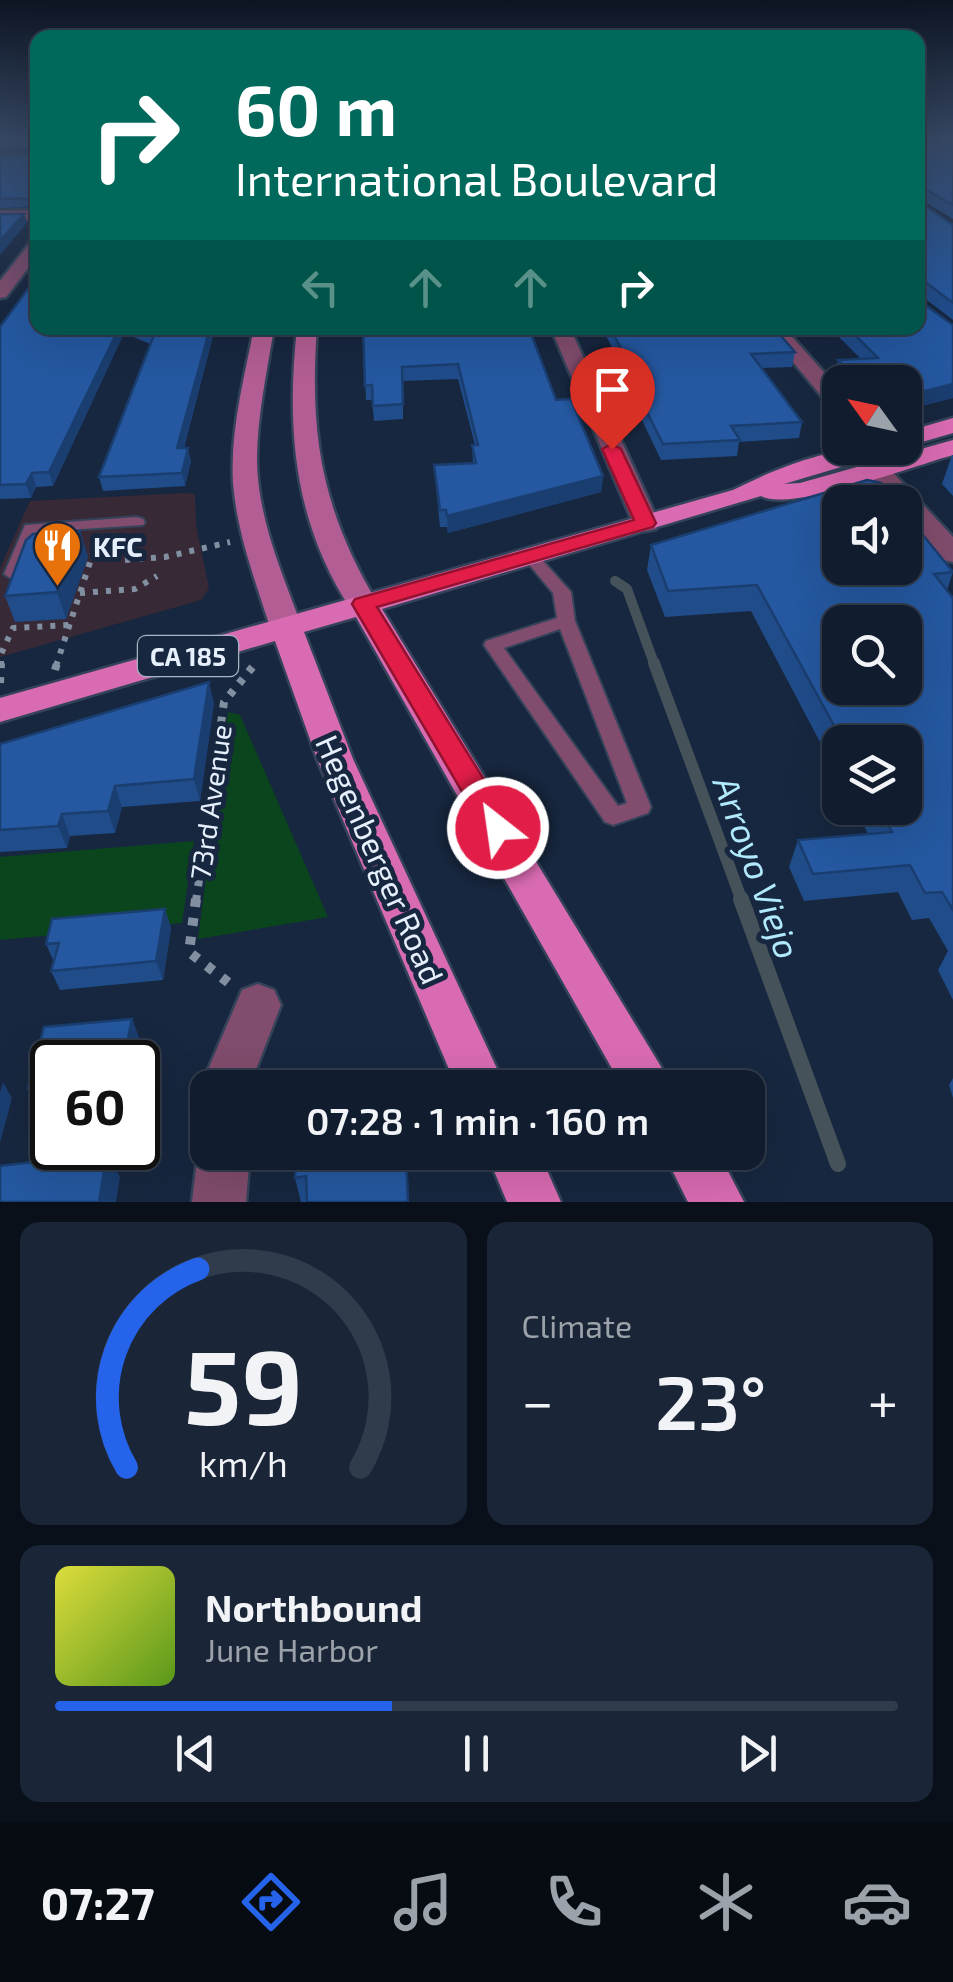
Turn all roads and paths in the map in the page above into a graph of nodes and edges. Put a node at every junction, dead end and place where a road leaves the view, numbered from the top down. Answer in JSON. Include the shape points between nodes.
{"nodes":[{"id":1,"x":30,"y":214,"type":"edge"},
{"id":2,"x":0,"y":216,"type":"edge"},
{"id":3,"x":30,"y":254,"type":"edge"},
{"id":4,"x":0,"y":293,"type":"edge"},
{"id":5,"x":263,"y":335,"type":"edge"},
{"id":6,"x":306,"y":335,"type":"edge"},
{"id":7,"x":563,"y":335,"type":"edge"},
{"id":8,"x":780,"y":335,"type":"edge"},
{"id":9,"x":822,"y":383,"type":"edge"},
{"id":10,"x":953,"y":425,"type":"edge"},
{"id":11,"x":922,"y":435,"type":"edge"},
{"id":12,"x":953,"y":447,"type":"edge"},
{"id":13,"x":922,"y":452,"type":"edge"},
{"id":14,"x":843,"y":465,"type":"edge"},
{"id":15,"x":883,"y":465,"type":"edge"},
{"id":16,"x":137,"y":522,"type":"dead end"},
{"id":17,"x":646,"y":523,"type":"junction"},
{"id":18,"x":103,"y":524,"type":"junction"},
{"id":19,"x":256,"y":538,"type":"junction"},
{"id":20,"x":953,"y":554,"type":"edge"},
{"id":21,"x":530,"y":556,"type":"junction"},
{"id":22,"x":125,"y":560,"type":"dead end"},
{"id":23,"x":12,"y":574,"type":"edge"},
{"id":24,"x":158,"y":576,"type":"dead end"},
{"id":25,"x":80,"y":594,"type":"junction"},
{"id":26,"x":363,"y":604,"type":"junction"},
{"id":27,"x":566,"y":620,"type":"junction"},
{"id":28,"x":70,"y":625,"type":"junction"},
{"id":29,"x":286,"y":627,"type":"junction"},
{"id":30,"x":0,"y":687,"type":"edge"},
{"id":31,"x":46,"y":696,"type":"junction"},
{"id":32,"x":0,"y":710,"type":"edge"},
{"id":33,"x":258,"y":1005,"type":"joint"},
{"id":34,"x":232,"y":1070,"type":"edge"},
{"id":35,"x":474,"y":1070,"type":"edge"},
{"id":36,"x":639,"y":1070,"type":"edge"},
{"id":37,"x":222,"y":1170,"type":"edge"},
{"id":38,"x":520,"y":1170,"type":"edge"},
{"id":39,"x":699,"y":1170,"type":"edge"},
{"id":40,"x":219,"y":1202,"type":"edge"},
{"id":41,"x":534,"y":1202,"type":"edge"},
{"id":42,"x":718,"y":1202,"type":"edge"}],
"edges":[{"from":1,"to":2,"type":"street"},
{"from":3,"to":4,"type":"street"},
{"from":5,"to":19,"type":"main road","via":[[246,432]]},
{"from":6,"to":26,"type":"main road","via":[[300,393],[312,496],[339,567]]},
{"from":7,"to":17,"type":"street"},
{"from":8,"to":9,"type":"street"},
{"from":10,"to":11,"type":"main road"},
{"from":12,"to":13,"type":"main road","number":"CA 185"},
{"from":14,"to":17,"type":"main road","number":"CA 185","via":[[778,478]]},
{"from":15,"to":20,"type":"street"},
{"from":16,"to":18,"type":"lane"},
{"from":17,"to":21,"type":"main road","number":"CA 185"},
{"from":18,"to":23,"type":"lane","via":[[31,528]]},
{"from":18,"to":25,"type":"path"},
{"from":19,"to":22,"type":"path"},
{"from":19,"to":29,"type":"main road"},
{"from":21,"to":26,"type":"main road","number":"CA 185"},
{"from":21,"to":27,"type":"lane","via":[[562,592]]},
{"from":24,"to":25,"type":"path","via":[[136,589]]},
{"from":25,"to":28,"type":"path"},
{"from":26,"to":29,"type":"main road","number":"CA 185"},
{"from":26,"to":36,"type":"main road"},
{"from":27,"to":27,"type":"lane","via":[[493,645],[612,816],[640,807]]},
{"from":28,"to":30,"type":"path","via":[[13,628],[1,654]]},
{"from":28,"to":31,"type":"path"},
{"from":29,"to":31,"type":"main road","number":"CA 185"},
{"from":29,"to":33,"type":"path","name":"73rd Avenue","via":[[224,702],[189,952]]},
{"from":29,"to":35,"type":"main road","name":"Hegenberger Road","via":[[335,759]]},
{"from":31,"to":32,"type":"main road","number":"CA 185"},
{"from":33,"to":34,"type":"street"},
{"from":37,"to":40,"type":"street"},
{"from":38,"to":41,"type":"main road"},
{"from":39,"to":42,"type":"main road"}]}
